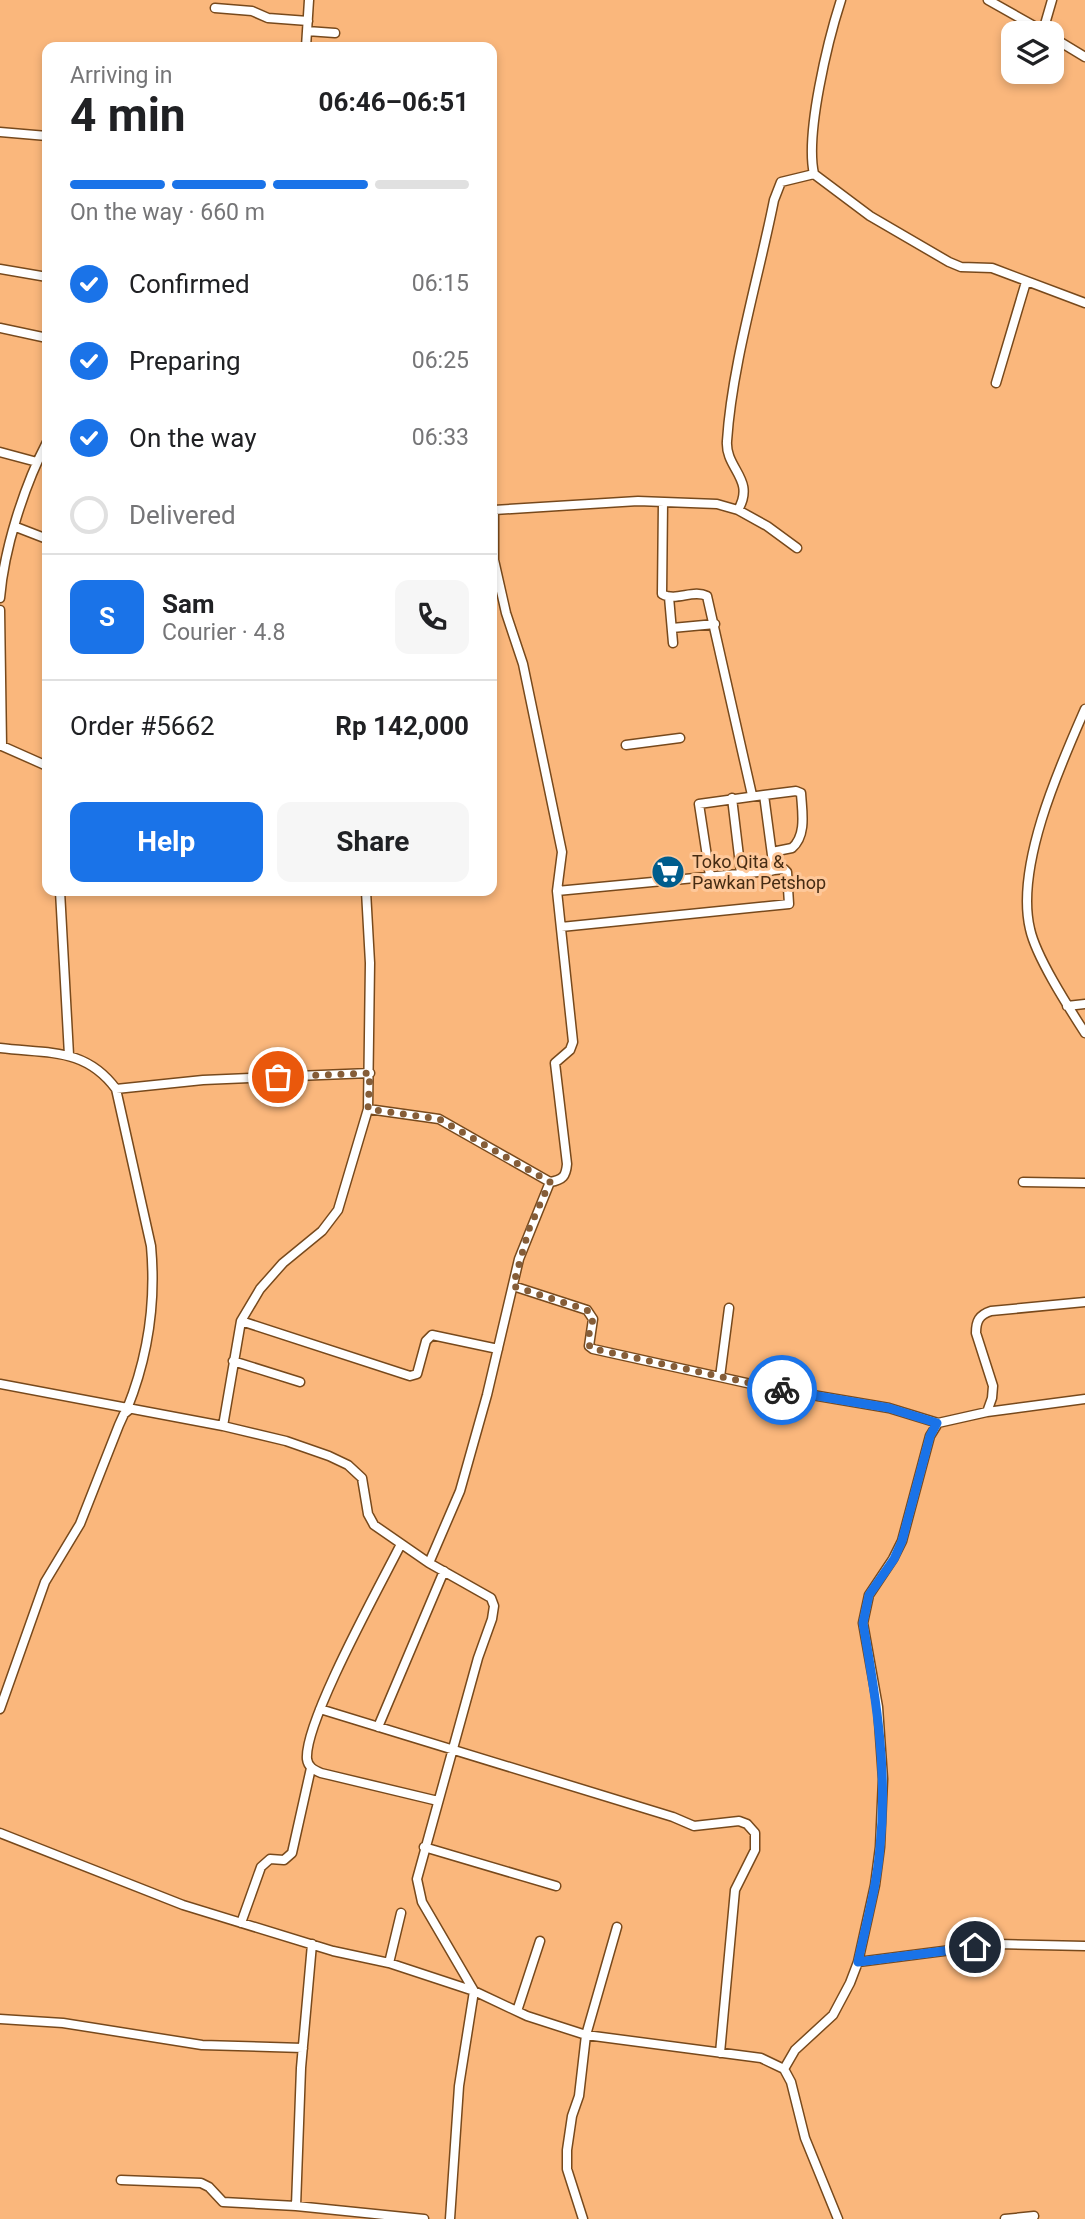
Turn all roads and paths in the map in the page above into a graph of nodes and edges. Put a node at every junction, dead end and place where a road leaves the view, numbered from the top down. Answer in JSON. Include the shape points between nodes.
{"nodes":[{"id":1,"x":309,"y":0,"type":"edge"},
{"id":2,"x":841,"y":0,"type":"edge"},
{"id":3,"x":988,"y":0,"type":"edge"},
{"id":4,"x":1052,"y":0,"type":"edge"},
{"id":5,"x":215,"y":8,"type":"dead end"},
{"id":6,"x":308,"y":20,"type":"junction"},
{"id":7,"x":1028,"y":21,"type":"edge"},
{"id":8,"x":1047,"y":21,"type":"edge"},
{"id":9,"x":307,"y":31,"type":"junction"},
{"id":10,"x":335,"y":33,"type":"dead end"},
{"id":11,"x":306,"y":42,"type":"edge"},
{"id":12,"x":1064,"y":44,"type":"edge"},
{"id":13,"x":1085,"y":57,"type":"edge"},
{"id":14,"x":0,"y":132,"type":"edge"},
{"id":15,"x":42,"y":136,"type":"edge"},
{"id":16,"x":814,"y":174,"type":"junction"},
{"id":17,"x":0,"y":269,"type":"edge"},
{"id":18,"x":42,"y":277,"type":"edge"},
{"id":19,"x":1026,"y":282,"type":"junction"},
{"id":20,"x":1085,"y":303,"type":"edge"},
{"id":21,"x":0,"y":328,"type":"edge"},
{"id":22,"x":42,"y":337,"type":"edge"},
{"id":23,"x":996,"y":383,"type":"dead end"},
{"id":24,"x":0,"y":452,"type":"edge"},
{"id":25,"x":42,"y":452,"type":"edge"},
{"id":26,"x":37,"y":462,"type":"junction"},
{"id":27,"x":663,"y":502,"type":"junction"},
{"id":28,"x":497,"y":510,"type":"edge"},
{"id":29,"x":738,"y":510,"type":"junction"},
{"id":30,"x":16,"y":527,"type":"junction"},
{"id":31,"x":42,"y":537,"type":"edge"},
{"id":32,"x":797,"y":548,"type":"dead end"},
{"id":33,"x":497,"y":573,"type":"edge"},
{"id":34,"x":669,"y":597,"type":"junction"},
{"id":35,"x":0,"y":598,"type":"edge"},
{"id":36,"x":0,"y":610,"type":"edge"},
{"id":37,"x":715,"y":624,"type":"junction"},
{"id":38,"x":672,"y":628,"type":"junction"},
{"id":39,"x":673,"y":643,"type":"dead end"},
{"id":40,"x":1085,"y":709,"type":"edge"},
{"id":41,"x":680,"y":738,"type":"dead end"},
{"id":42,"x":626,"y":744,"type":"dead end"},
{"id":43,"x":1,"y":746,"type":"edge"},
{"id":44,"x":42,"y":764,"type":"edge"},
{"id":45,"x":752,"y":795,"type":"junction"},
{"id":46,"x":764,"y":795,"type":"junction"},
{"id":47,"x":732,"y":798,"type":"junction"},
{"id":48,"x":772,"y":852,"type":"junction"},
{"id":49,"x":774,"y":870,"type":"junction"},
{"id":50,"x":741,"y":873,"type":"junction"},
{"id":51,"x":710,"y":876,"type":"junction"},
{"id":52,"x":557,"y":891,"type":"junction"},
{"id":53,"x":60,"y":896,"type":"edge"},
{"id":54,"x":367,"y":896,"type":"edge"},
{"id":55,"x":561,"y":927,"type":"junction"},
{"id":56,"x":1085,"y":1004,"type":"edge"},
{"id":57,"x":1067,"y":1006,"type":"junction"},
{"id":58,"x":1085,"y":1033,"type":"edge"},
{"id":59,"x":0,"y":1048,"type":"edge"},
{"id":60,"x":69,"y":1055,"type":"junction"},
{"id":61,"x":370,"y":1073,"type":"junction"},
{"id":62,"x":116,"y":1089,"type":"junction"},
{"id":63,"x":368,"y":1109,"type":"junction"},
{"id":64,"x":550,"y":1182,"type":"junction"},
{"id":65,"x":1023,"y":1182,"type":"dead end"},
{"id":66,"x":1085,"y":1182,"type":"edge"},
{"id":67,"x":513,"y":1286,"type":"junction"},
{"id":68,"x":1085,"y":1302,"type":"edge"},
{"id":69,"x":729,"y":1308,"type":"dead end"},
{"id":70,"x":241,"y":1321,"type":"junction"},
{"id":71,"x":498,"y":1349,"type":"junction"},
{"id":72,"x":233,"y":1361,"type":"junction"},
{"id":73,"x":720,"y":1377,"type":"junction"},
{"id":74,"x":300,"y":1382,"type":"dead end"},
{"id":75,"x":0,"y":1384,"type":"edge"},
{"id":76,"x":1085,"y":1399,"type":"edge"},
{"id":77,"x":129,"y":1409,"type":"junction"},
{"id":78,"x":986,"y":1412,"type":"junction"},
{"id":79,"x":937,"y":1423,"type":"junction"},
{"id":80,"x":223,"y":1426,"type":"junction"},
{"id":81,"x":401,"y":1544,"type":"junction"},
{"id":82,"x":429,"y":1563,"type":"junction"},
{"id":83,"x":444,"y":1571,"type":"junction"},
{"id":84,"x":0,"y":1709,"type":"edge"},
{"id":85,"x":320,"y":1709,"type":"junction"},
{"id":86,"x":377,"y":1727,"type":"junction"},
{"id":87,"x":454,"y":1750,"type":"junction"},
{"id":88,"x":312,"y":1768,"type":"junction"},
{"id":89,"x":438,"y":1801,"type":"junction"},
{"id":90,"x":0,"y":1833,"type":"edge"},
{"id":91,"x":424,"y":1847,"type":"junction"},
{"id":92,"x":556,"y":1886,"type":"dead end"},
{"id":93,"x":401,"y":1913,"type":"dead end"},
{"id":94,"x":241,"y":1923,"type":"junction"},
{"id":95,"x":617,"y":1927,"type":"dead end"},
{"id":96,"x":540,"y":1941,"type":"dead end"},
{"id":97,"x":312,"y":1944,"type":"junction"},
{"id":98,"x":1085,"y":1946,"type":"edge"},
{"id":99,"x":858,"y":1962,"type":"junction"},
{"id":100,"x":389,"y":1963,"type":"junction"},
{"id":101,"x":474,"y":1991,"type":"junction"},
{"id":102,"x":517,"y":2011,"type":"junction"},
{"id":103,"x":0,"y":2019,"type":"edge"},
{"id":104,"x":586,"y":2035,"type":"junction"},
{"id":105,"x":303,"y":2048,"type":"junction"},
{"id":106,"x":720,"y":2053,"type":"junction"},
{"id":107,"x":784,"y":2069,"type":"junction"},
{"id":108,"x":121,"y":2180,"type":"dead end"},
{"id":109,"x":301,"y":2206,"type":"junction"},
{"id":110,"x":1034,"y":2216,"type":"dead end"},
{"id":111,"x":304,"y":2219,"type":"edge"},
{"id":112,"x":424,"y":2219,"type":"edge"},
{"id":113,"x":450,"y":2219,"type":"edge"},
{"id":114,"x":583,"y":2219,"type":"edge"},
{"id":115,"x":838,"y":2219,"type":"edge"},
{"id":116,"x":1005,"y":2219,"type":"edge"}],
"edges":[{"from":1,"to":6,"type":"street"},
{"from":2,"to":16,"type":"street","via":[[821,79]]},
{"from":3,"to":7,"type":"street"},
{"from":4,"to":8,"type":"street"},
{"from":5,"to":6,"type":"street","via":[[252,12],[268,19]]},
{"from":6,"to":9,"type":"street"},
{"from":9,"to":10,"type":"street"},
{"from":9,"to":11,"type":"street"},
{"from":12,"to":13,"type":"street"},
{"from":14,"to":15,"type":"street"},
{"from":16,"to":19,"type":"street","via":[[937,257],[961,267],[984,266]]},
{"from":16,"to":29,"type":"street","via":[[781,182],[774,200],[727,440],[745,489]]},
{"from":17,"to":18,"type":"street"},
{"from":19,"to":20,"type":"street"},
{"from":19,"to":23,"type":"street"},
{"from":21,"to":22,"type":"street"},
{"from":24,"to":26,"type":"street"},
{"from":25,"to":26,"type":"street"},
{"from":26,"to":30,"type":"street"},
{"from":27,"to":28,"type":"street"},
{"from":27,"to":29,"type":"street"},
{"from":27,"to":34,"type":"street","via":[[662,594]]},
{"from":29,"to":32,"type":"street"},
{"from":30,"to":31,"type":"street"},
{"from":30,"to":35,"type":"street"},
{"from":33,"to":52,"type":"street","via":[[523,664],[562,852]]},
{"from":34,"to":37,"type":"street","via":[[706,594]]},
{"from":34,"to":38,"type":"street"},
{"from":36,"to":43,"type":"street"},
{"from":37,"to":38,"type":"street"},
{"from":37,"to":45,"type":"street"},
{"from":38,"to":39,"type":"street"},
{"from":40,"to":57,"type":"street","via":[[1059,767],[1031,864],[1028,891],[1030,931]]},
{"from":41,"to":42,"type":"street"},
{"from":43,"to":44,"type":"street"},
{"from":45,"to":46,"type":"street"},
{"from":45,"to":47,"type":"street"},
{"from":46,"to":48,"type":"street"},
{"from":46,"to":48,"type":"street","via":[[801,793],[799,840],[792,848]]},
{"from":47,"to":50,"type":"street"},
{"from":47,"to":51,"type":"street","via":[[699,804]]},
{"from":48,"to":49,"type":"street"},
{"from":49,"to":50,"type":"street"},
{"from":49,"to":55,"type":"street","via":[[788,872],[789,904]]},
{"from":50,"to":51,"type":"street"},
{"from":51,"to":52,"type":"street"},
{"from":52,"to":55,"type":"street"},
{"from":53,"to":60,"type":"street"},
{"from":54,"to":61,"type":"street"},
{"from":55,"to":64,"type":"street","via":[[573,1042],[555,1063],[566,1175]]},
{"from":56,"to":57,"type":"street"},
{"from":57,"to":58,"type":"street"},
{"from":59,"to":60,"type":"street"},
{"from":60,"to":62,"type":"street","via":[[104,1072]]},
{"from":61,"to":62,"type":"street","via":[[203,1080]]},
{"from":61,"to":63,"type":"street"},
{"from":62,"to":77,"type":"street","via":[[153,1266],[145,1350]]},
{"from":63,"to":64,"type":"street","via":[[439,1119]]},
{"from":63,"to":70,"type":"street","via":[[338,1210],[260,1289]]},
{"from":64,"to":67,"type":"street","via":[[529,1229]]},
{"from":65,"to":66,"type":"street"},
{"from":67,"to":71,"type":"street"},
{"from":67,"to":73,"type":"street","via":[[587,1310],[593,1319],[588,1338],[593,1349]]},
{"from":68,"to":78,"type":"street","via":[[981,1315],[976,1333],[993,1393]]},
{"from":69,"to":73,"type":"street"},
{"from":70,"to":71,"type":"street","via":[[411,1376],[417,1374],[432,1335]]},
{"from":70,"to":72,"type":"street"},
{"from":71,"to":82,"type":"street","via":[[460,1491]]},
{"from":72,"to":74,"type":"street"},
{"from":72,"to":80,"type":"street"},
{"from":73,"to":79,"type":"street","via":[[889,1408]]},
{"from":75,"to":77,"type":"street"},
{"from":76,"to":78,"type":"street"},
{"from":77,"to":80,"type":"street"},
{"from":77,"to":84,"type":"street","via":[[80,1524],[45,1582]]},
{"from":78,"to":79,"type":"street"},
{"from":79,"to":99,"type":"street","via":[[902,1541],[864,1610],[883,1779],[879,1859]]},
{"from":80,"to":81,"type":"street","via":[[286,1441],[348,1465],[362,1478],[374,1525]]},
{"from":81,"to":82,"type":"street"},
{"from":81,"to":85,"type":"street"},
{"from":82,"to":83,"type":"street"},
{"from":83,"to":86,"type":"street"},
{"from":83,"to":87,"type":"street","via":[[482,1591],[494,1606]]},
{"from":85,"to":86,"type":"street"},
{"from":85,"to":88,"type":"street","via":[[307,1752]]},
{"from":86,"to":87,"type":"street"},
{"from":87,"to":89,"type":"street"},
{"from":87,"to":106,"type":"street","via":[[694,1826],[739,1821],[755,1833],[755,1850],[735,1890]]},
{"from":88,"to":89,"type":"street"},
{"from":88,"to":94,"type":"street","via":[[292,1853],[284,1860],[270,1859],[261,1867]]},
{"from":89,"to":91,"type":"street"},
{"from":90,"to":94,"type":"street"},
{"from":91,"to":92,"type":"street"},
{"from":91,"to":101,"type":"street","via":[[418,1892]]},
{"from":93,"to":100,"type":"street"},
{"from":94,"to":97,"type":"street"},
{"from":95,"to":104,"type":"street"},
{"from":96,"to":102,"type":"street"},
{"from":97,"to":100,"type":"street"},
{"from":97,"to":105,"type":"street"},
{"from":98,"to":99,"type":"street","via":[[998,1944]]},
{"from":99,"to":107,"type":"street","via":[[833,2015],[795,2050]]},
{"from":100,"to":101,"type":"street"},
{"from":101,"to":102,"type":"street"},
{"from":101,"to":113,"type":"street","via":[[459,2087]]},
{"from":102,"to":104,"type":"street"},
{"from":103,"to":105,"type":"street","via":[[63,2023],[202,2045]]},
{"from":104,"to":106,"type":"street"},
{"from":104,"to":114,"type":"street","via":[[567,2150],[567,2169]]},
{"from":105,"to":109,"type":"street"},
{"from":106,"to":107,"type":"street","via":[[761,2058]]},
{"from":107,"to":115,"type":"street","via":[[805,2138]]},
{"from":108,"to":109,"type":"street","via":[[198,2183],[209,2186],[223,2203]]},
{"from":109,"to":111,"type":"street"},
{"from":109,"to":112,"type":"street"},
{"from":110,"to":116,"type":"street"}]}
